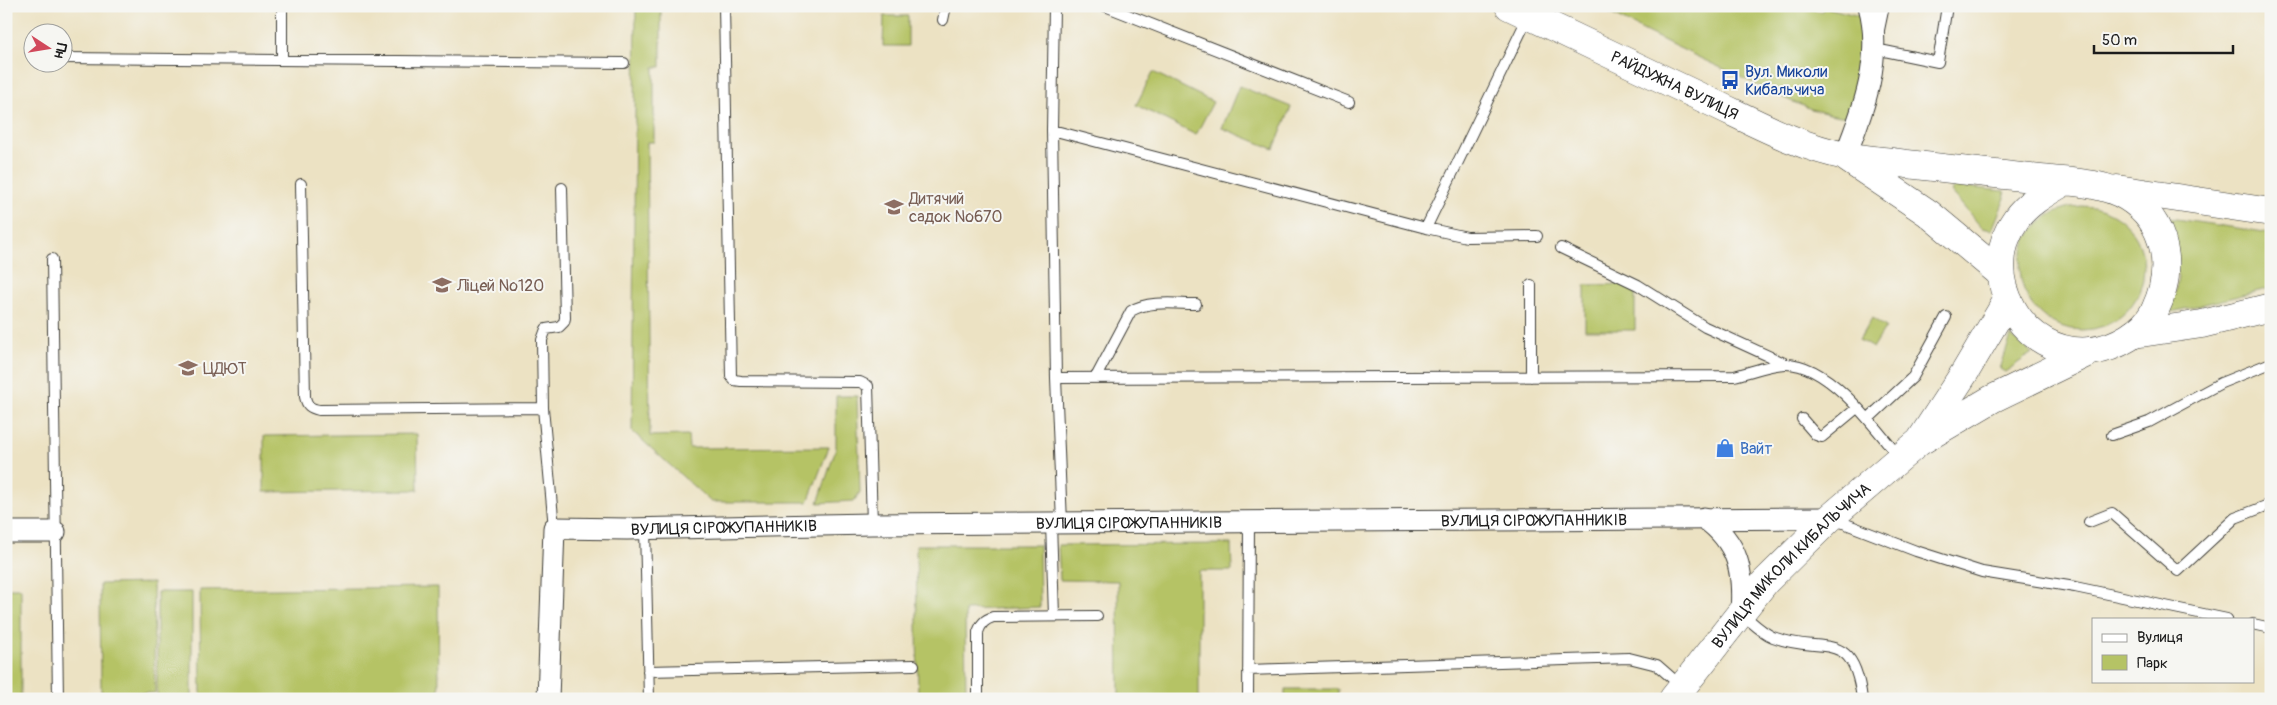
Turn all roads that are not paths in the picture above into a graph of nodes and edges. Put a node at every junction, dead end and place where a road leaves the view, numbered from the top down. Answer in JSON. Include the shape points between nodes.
{"nodes":[{"id":1,"x":282,"y":6,"type":"edge"},
{"id":2,"x":724,"y":6,"type":"edge"},
{"id":3,"x":946,"y":6,"type":"edge"},
{"id":4,"x":1054,"y":6,"type":"edge"},
{"id":5,"x":1104,"y":6,"type":"edge"},
{"id":6,"x":1869,"y":6,"type":"edge"},
{"id":7,"x":1884,"y":6,"type":"edge"},
{"id":8,"x":1947,"y":6,"type":"edge"},
{"id":9,"x":1518,"y":11,"type":"edge"},
{"id":10,"x":943,"y":20,"type":"dead end"},
{"id":11,"x":1875,"y":49,"type":"junction"},
{"id":12,"x":72,"y":58,"type":"edge"},
{"id":13,"x":282,"y":59,"type":"junction"},
{"id":14,"x":624,"y":63,"type":"dead end"},
{"id":15,"x":1349,"y":102,"type":"dead end"},
{"id":16,"x":1052,"y":130,"type":"junction"},
{"id":17,"x":1845,"y":156,"type":"junction"},
{"id":18,"x":2064,"y":182,"type":"junction"},
{"id":19,"x":301,"y":184,"type":"dead end"},
{"id":20,"x":2104,"y":187,"type":"junction"},
{"id":21,"x":562,"y":188,"type":"dead end"},
{"id":22,"x":2271,"y":212,"type":"edge"},
{"id":23,"x":1426,"y":228,"type":"junction"},
{"id":24,"x":1537,"y":236,"type":"dead end"},
{"id":25,"x":1562,"y":248,"type":"dead end"},
{"id":26,"x":52,"y":259,"type":"dead end"},
{"id":27,"x":2000,"y":273,"type":"junction"},
{"id":28,"x":1531,"y":285,"type":"dead end"},
{"id":29,"x":2007,"y":301,"type":"junction"},
{"id":30,"x":1196,"y":304,"type":"dead end"},
{"id":31,"x":2271,"y":307,"type":"edge"},
{"id":32,"x":1946,"y":317,"type":"dead end"},
{"id":33,"x":2134,"y":334,"type":"junction"},
{"id":34,"x":2091,"y":351,"type":"junction"},
{"id":35,"x":2271,"y":363,"type":"edge"},
{"id":36,"x":1786,"y":364,"type":"junction"},
{"id":37,"x":1096,"y":377,"type":"junction"},
{"id":38,"x":1531,"y":377,"type":"junction"},
{"id":39,"x":1056,"y":378,"type":"junction"},
{"id":40,"x":544,"y":408,"type":"junction"},
{"id":41,"x":1857,"y":408,"type":"junction"},
{"id":42,"x":1802,"y":419,"type":"dead end"},
{"id":43,"x":1868,"y":420,"type":"junction"},
{"id":44,"x":2112,"y":435,"type":"dead end"},
{"id":45,"x":1909,"y":450,"type":"junction"},
{"id":46,"x":2271,"y":504,"type":"edge"},
{"id":47,"x":1704,"y":518,"type":"junction"},
{"id":48,"x":1830,"y":518,"type":"junction"},
{"id":49,"x":1249,"y":522,"type":"junction"},
{"id":50,"x":2089,"y":522,"type":"dead end"},
{"id":51,"x":1056,"y":523,"type":"junction"},
{"id":52,"x":872,"y":524,"type":"junction"},
{"id":53,"x":554,"y":528,"type":"junction"},
{"id":54,"x":644,"y":528,"type":"junction"},
{"id":55,"x":6,"y":532,"type":"edge"},
{"id":56,"x":55,"y":532,"type":"junction"},
{"id":57,"x":1741,"y":613,"type":"junction"},
{"id":58,"x":1054,"y":616,"type":"junction"},
{"id":59,"x":1098,"y":616,"type":"dead end"},
{"id":60,"x":2222,"y":618,"type":"edge"},
{"id":61,"x":2254,"y":624,"type":"edge"},
{"id":62,"x":2271,"y":628,"type":"edge"},
{"id":63,"x":914,"y":664,"type":"dead end"},
{"id":64,"x":1248,"y":670,"type":"junction"},
{"id":65,"x":648,"y":671,"type":"junction"},
{"id":66,"x":1677,"y":693,"type":"edge"},
{"id":67,"x":58,"y":699,"type":"edge"},
{"id":68,"x":548,"y":699,"type":"edge"},
{"id":69,"x":649,"y":699,"type":"edge"},
{"id":70,"x":978,"y":699,"type":"edge"},
{"id":71,"x":1248,"y":699,"type":"edge"},
{"id":72,"x":1862,"y":699,"type":"edge"}],
"edges":[{"from":1,"to":13,"type":"lane"},
{"from":2,"to":52,"type":"lane","via":[[731,376],[741,381],[860,382],[868,386]]},
{"from":3,"to":10,"type":"lane"},
{"from":4,"to":16,"type":"lane"},
{"from":5,"to":15,"type":"lane"},
{"from":6,"to":11,"type":"street","via":[[1875,27]]},
{"from":7,"to":11,"type":"lane"},
{"from":8,"to":11,"type":"lane","via":[[1938,62]]},
{"from":9,"to":17,"type":"street","name":"РАЙДУЖНА ВУЛИЦЯ","via":[[1794,141]]},
{"from":9,"to":23,"type":"lane"},
{"from":11,"to":17,"type":"street","via":[[1861,117]]},
{"from":12,"to":13,"type":"lane"},
{"from":13,"to":14,"type":"lane"},
{"from":16,"to":23,"type":"lane"},
{"from":16,"to":39,"type":"lane"},
{"from":17,"to":18,"type":"street","name":"РАЙДУЖНА ВУЛИЦЯ"},
{"from":17,"to":27,"type":"street","name":"РАЙДУЖНА ВУЛИЦЯ","via":[[1928,212]]},
{"from":18,"to":20,"type":"street"},
{"from":18,"to":27,"type":"street","via":[[2036,199],[2016,219],[2003,245]]},
{"from":19,"to":40,"type":"lane","via":[[305,397],[311,409]]},
{"from":20,"to":22,"type":"street"},
{"from":20,"to":33,"type":"street","via":[[2128,197],[2148,215],[2161,238],[2167,264],[2164,290],[2152,314]]},
{"from":21,"to":40,"type":"lane","via":[[565,318],[562,325],[546,329],[543,333]]},
{"from":23,"to":24,"type":"lane","via":[[1468,237]]},
{"from":25,"to":36,"type":"lane","via":[[1638,285],[1705,327]]},
{"from":26,"to":56,"type":"lane"},
{"from":27,"to":29,"type":"street"},
{"from":28,"to":38,"type":"lane"},
{"from":29,"to":34,"type":"street","via":[[2017,319],[2032,334],[2070,350]]},
{"from":29,"to":45,"type":"street","name":"ВУЛИЦЯ МИКОЛИ КИБАЛЬЧИЧА","via":[[1965,372]]},
{"from":30,"to":37,"type":"lane","via":[[1148,305],[1131,310]]},
{"from":31,"to":33,"type":"street","via":[[2202,324]]},
{"from":32,"to":43,"type":"lane","via":[[1913,377]]},
{"from":33,"to":34,"type":"street","via":[[2114,346]]},
{"from":34,"to":45,"type":"street","name":"ВУЛИЦЯ МИКОЛИ КИБАЛЬЧИЧА","via":[[1992,399]]},
{"from":35,"to":44,"type":"lane","via":[[2221,383],[2149,422]]},
{"from":36,"to":38,"type":"lane","via":[[1734,376]]},
{"from":36,"to":41,"type":"lane","via":[[1811,371],[1833,384]]},
{"from":37,"to":38,"type":"lane"},
{"from":37,"to":39,"type":"lane"},
{"from":39,"to":51,"type":"lane"},
{"from":40,"to":53,"type":"lane"},
{"from":41,"to":42,"type":"lane","via":[[1822,437],[1816,435]]},
{"from":41,"to":43,"type":"lane"},
{"from":43,"to":45,"type":"lane"},
{"from":45,"to":48,"type":"street","name":"ВУЛИЦЯ МИКОЛИ КИБАЛЬЧИЧА"},
{"from":46,"to":50,"type":"lane","via":[[2235,518],[2178,572],[2112,513]]},
{"from":47,"to":48,"type":"street","name":"ВУЛИЦЯ СІРОЖУПАННИКІВ"},
{"from":47,"to":49,"type":"street","name":"ВУЛИЦЯ СІРОЖУПАННИКІВ"},
{"from":47,"to":57,"type":"street","via":[[1728,540],[1740,564]]},
{"from":48,"to":57,"type":"street","name":"ВУЛИЦЯ МИКОЛИ КИБАЛЬЧИЧА","via":[[1765,582]]},
{"from":48,"to":60,"type":"lane","via":[[1982,572]]},
{"from":49,"to":51,"type":"street","name":"ВУЛИЦЯ СІРОЖУПАННИКІВ"},
{"from":49,"to":64,"type":"lane"},
{"from":51,"to":52,"type":"street","name":"ВУЛИЦЯ СІРОЖУПАННИКІВ"},
{"from":51,"to":58,"type":"lane"},
{"from":52,"to":54,"type":"street","name":"ВУЛИЦЯ СІРОЖУПАННИКІВ"},
{"from":53,"to":54,"type":"street","name":"ВУЛИЦЯ СІРОЖУПАННИКІВ"},
{"from":53,"to":68,"type":"street"},
{"from":54,"to":65,"type":"lane"},
{"from":55,"to":56,"type":"street"},
{"from":56,"to":67,"type":"lane"},
{"from":57,"to":66,"type":"street","name":"ВУЛИЦЯ МИКОЛИ КИБАЛЬЧИЧА"},
{"from":57,"to":72,"type":"lane","via":[[1762,632],[1774,637],[1845,653],[1859,674]]},
{"from":58,"to":59,"type":"lane"},
{"from":58,"to":70,"type":"lane","via":[[993,617],[981,624],[978,632]]},
{"from":61,"to":62,"type":"lane"},
{"from":63,"to":65,"type":"lane"},
{"from":64,"to":66,"type":"lane","via":[[1630,658],[1657,665]]},
{"from":64,"to":71,"type":"lane"},
{"from":65,"to":69,"type":"lane"}]}
